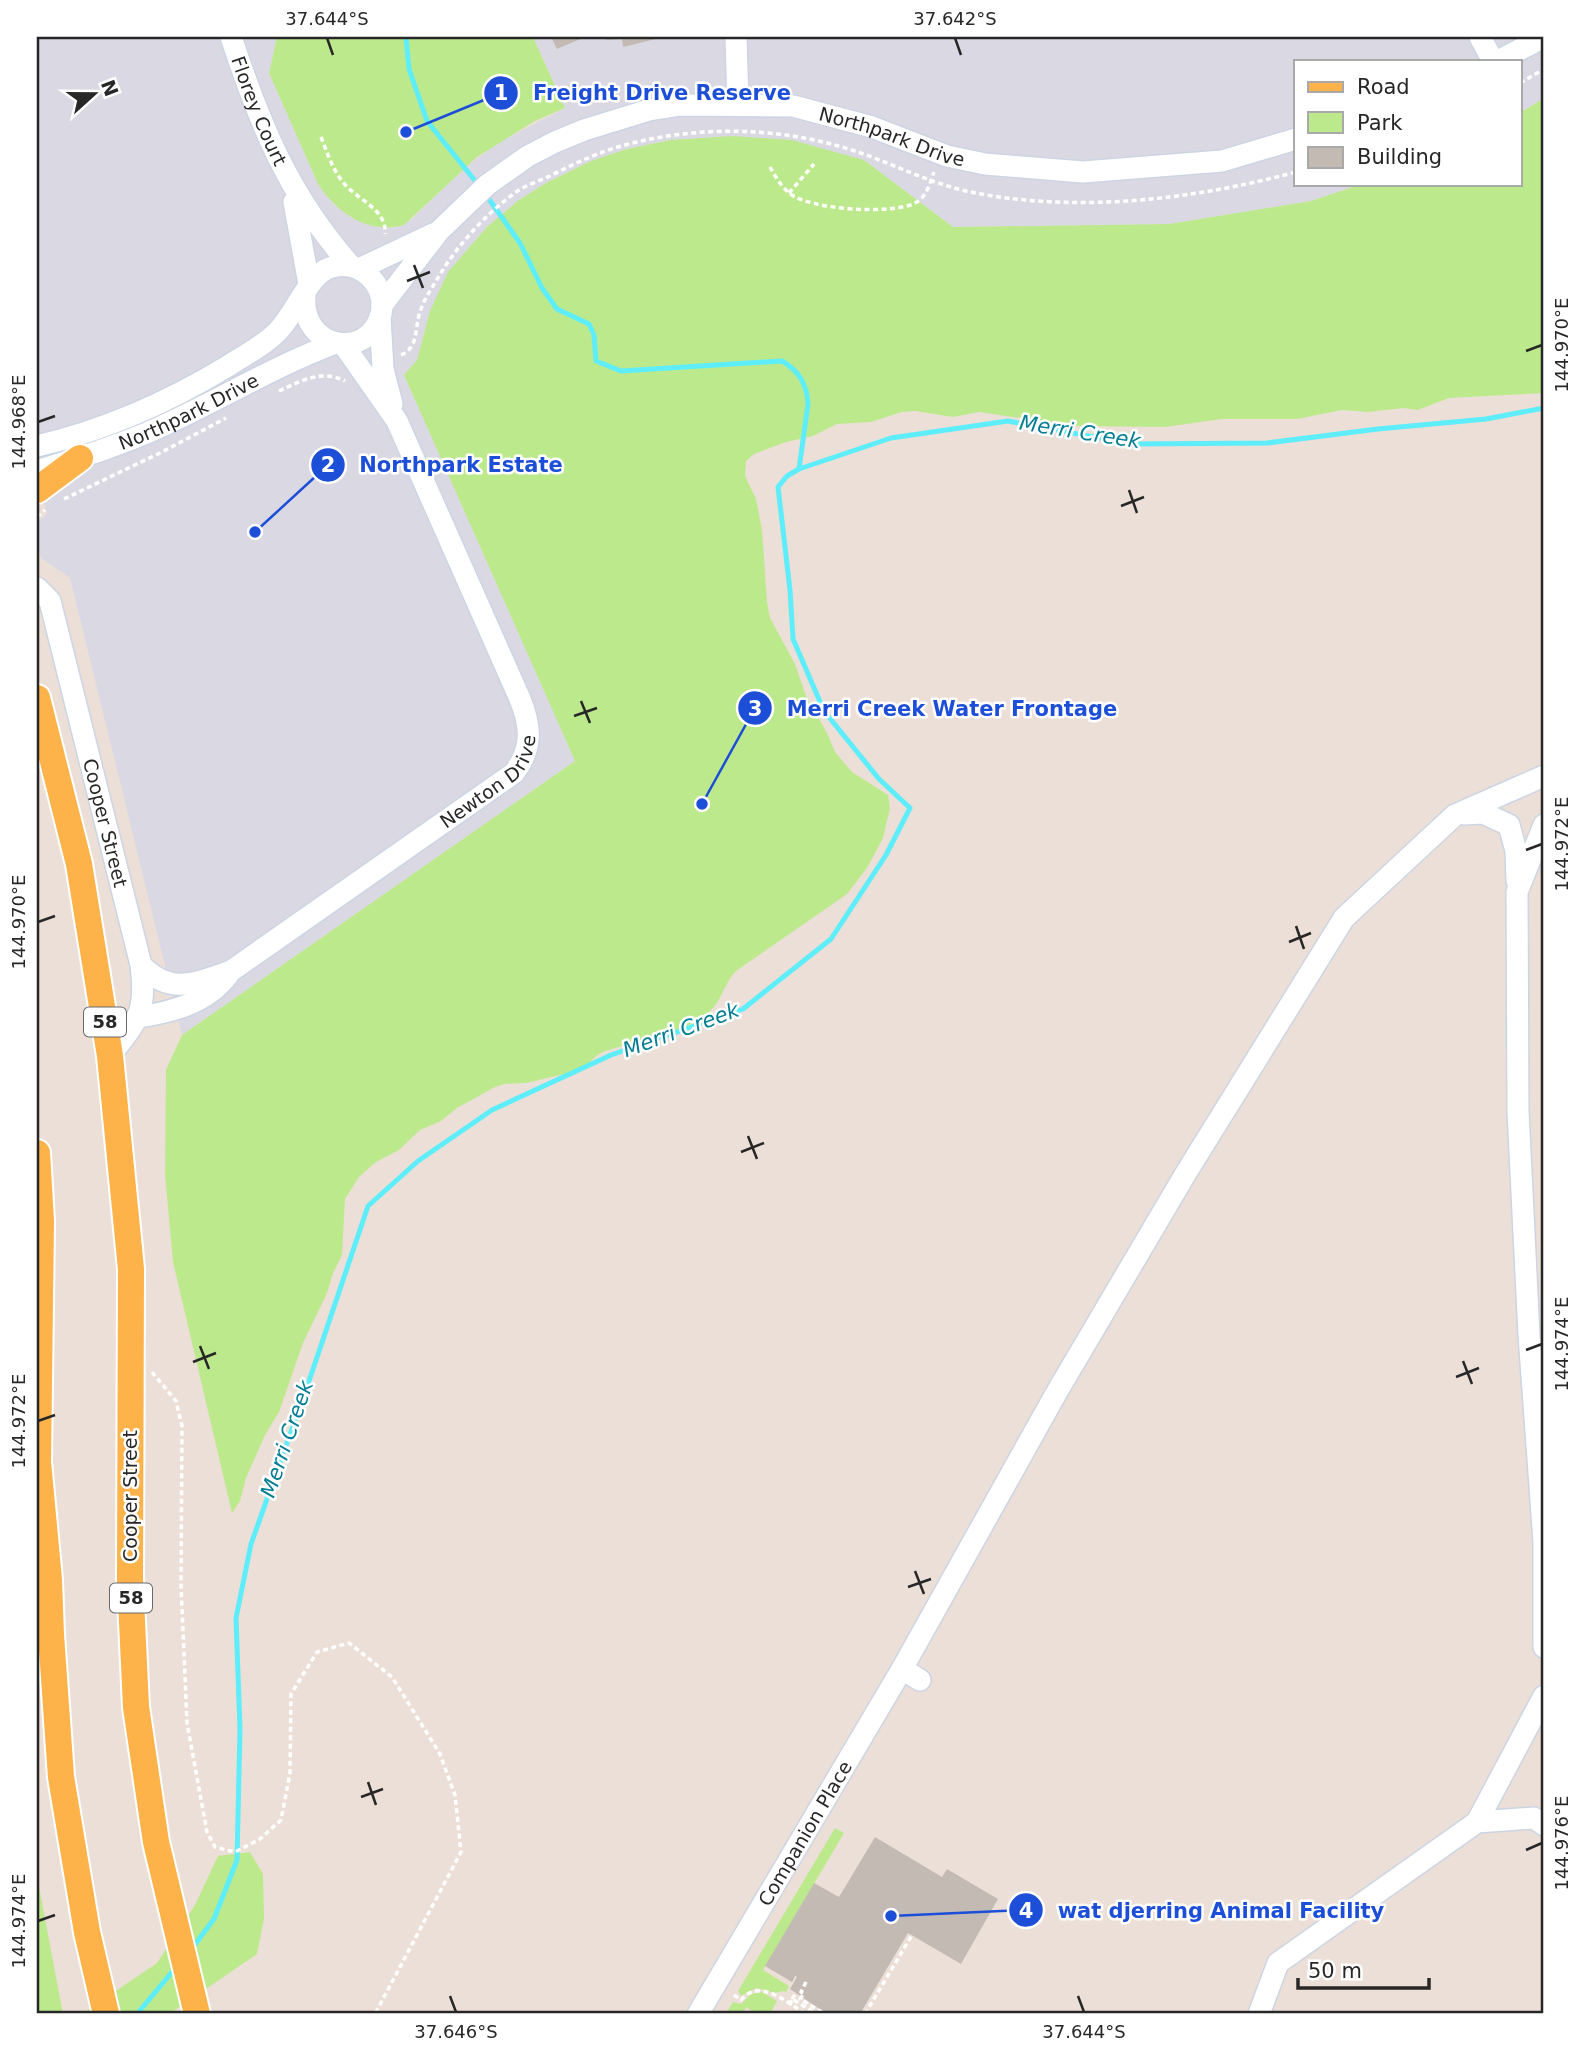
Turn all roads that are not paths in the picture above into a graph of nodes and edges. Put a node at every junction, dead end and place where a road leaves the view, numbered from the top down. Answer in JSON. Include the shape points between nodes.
{"nodes":[{"id":1,"x":232,"y":37,"type":"edge"},
{"id":2,"x":736,"y":37,"type":"edge"},
{"id":3,"x":1480,"y":37,"type":"edge"},
{"id":4,"x":1544,"y":37,"type":"edge"},
{"id":5,"x":1494,"y":60,"type":"edge"},
{"id":6,"x":1497,"y":60,"type":"edge"},
{"id":7,"x":738,"y":104,"type":"junction"},
{"id":8,"x":1294,"y":140,"type":"edge"},
{"id":9,"x":290,"y":183,"type":"junction"},
{"id":10,"x":439,"y":231,"type":"junction"},
{"id":11,"x":355,"y":267,"type":"junction"},
{"id":12,"x":307,"y":290,"type":"junction"},
{"id":13,"x":381,"y":311,"type":"junction"},
{"id":14,"x":340,"y":344,"type":"junction"},
{"id":15,"x":397,"y":421,"type":"junction"},
{"id":16,"x":37,"y":446,"type":"edge"},
{"id":17,"x":80,"y":458,"type":"junction"},
{"id":18,"x":37,"y":471,"type":"edge"},
{"id":19,"x":44,"y":498,"type":"edge"},
{"id":20,"x":37,"y":588,"type":"edge"},
{"id":21,"x":37,"y":698,"type":"edge"},
{"id":22,"x":1544,"y":776,"type":"edge"},
{"id":23,"x":1455,"y":815,"type":"junction"},
{"id":24,"x":1544,"y":825,"type":"edge"},
{"id":25,"x":1517,"y":892,"type":"junction"},
{"id":26,"x":141,"y":965,"type":"junction"},
{"id":27,"x":231,"y":971,"type":"junction"},
{"id":28,"x":139,"y":1017,"type":"junction"},
{"id":29,"x":110,"y":1056,"type":"junction"},
{"id":30,"x":37,"y":1153,"type":"edge"},
{"id":31,"x":44,"y":1627,"type":"edge"},
{"id":32,"x":1544,"y":1647,"type":"edge"},
{"id":33,"x":1544,"y":1696,"type":"edge"},
{"id":34,"x":1477,"y":1822,"type":"junction"},
{"id":35,"x":1544,"y":1825,"type":"edge"},
{"id":36,"x":106,"y":2014,"type":"edge"},
{"id":37,"x":197,"y":2014,"type":"edge"},
{"id":38,"x":698,"y":2014,"type":"edge"},
{"id":39,"x":1259,"y":2014,"type":"edge"}],
"edges":[{"from":1,"to":9,"type":"street","name":"Florey Court"},
{"from":2,"to":7,"type":"street"},
{"from":3,"to":5,"type":"street"},
{"from":4,"to":6,"type":"street"},
{"from":7,"to":8,"type":"street","name":"Northpark Drive","via":[[793,106],[831,115],[985,164],[1083,172],[1222,161]]},
{"from":7,"to":10,"type":"street","name":"Northpark Drive","via":[[681,105],[621,117],[555,142],[506,171]]},
{"from":9,"to":11,"type":"street","name":"Florey Court","via":[[324,236]]},
{"from":9,"to":12,"type":"street","name":"Florey Court"},
{"from":10,"to":11,"type":"street","name":"Northpark Drive"},
{"from":10,"to":13,"type":"street","name":"Northpark Drive"},
{"from":11,"to":12,"type":"street","via":[[327,269]]},
{"from":11,"to":13,"type":"street","via":[[376,284]]},
{"from":12,"to":14,"type":"street","via":[[307,320],[324,339]]},
{"from":12,"to":16,"type":"street","name":"Northpark Drive","via":[[289,319],[265,343],[179,395],[101,428]]},
{"from":13,"to":14,"type":"street","via":[[366,337]]},
{"from":13,"to":15,"type":"street","name":"Newton Drive","via":[[383,369]]},
{"from":14,"to":15,"type":"street","name":"Newton Drive"},
{"from":14,"to":17,"type":"street","name":"Northpark Drive","via":[[279,366],[160,427]]},
{"from":15,"to":27,"type":"street","name":"Newton Drive","via":[[520,699],[528,719],[529,740],[514,773]]},
{"from":17,"to":18,"type":"street","name":"Northpark Drive"},
{"from":17,"to":19,"type":"main road"},
{"from":20,"to":26,"type":"street","name":"Cooper Street","via":[[50,601]]},
{"from":21,"to":29,"type":"main road","name":"Cooper Street","number":"58","via":[[79,864]]},
{"from":22,"to":23,"type":"street","name":"Companion Place"},
{"from":23,"to":25,"type":"street","via":[[1483,813],[1509,825],[1516,852]]},
{"from":23,"to":38,"type":"street","name":"Companion Place","via":[[1344,918],[1186,1172],[1058,1390],[911,1675]]},
{"from":24,"to":25,"type":"street"},
{"from":25,"to":32,"type":"street","via":[[1518,1111],[1544,1542]]},
{"from":26,"to":27,"type":"street","name":"Newton Drive","via":[[171,985],[191,984]]},
{"from":26,"to":28,"type":"street","name":"Cooper Street","via":[[144,985]]},
{"from":27,"to":28,"type":"street","name":"Newton Drive","via":[[213,991],[188,1005]]},
{"from":28,"to":29,"type":"street","name":"Cooper Street"},
{"from":29,"to":37,"type":"main road","name":"Cooper Street","number":"58","via":[[131,1269],[130,1579],[135,1694],[156,1842]]},
{"from":30,"to":31,"type":"main road","via":[[41,1221],[38,1462],[49,1580]]},
{"from":31,"to":36,"type":"main road","via":[[61,1777]]},
{"from":33,"to":34,"type":"street"},
{"from":34,"to":35,"type":"street","via":[[1534,1818]]},
{"from":34,"to":39,"type":"street","via":[[1278,1963]]}]}
